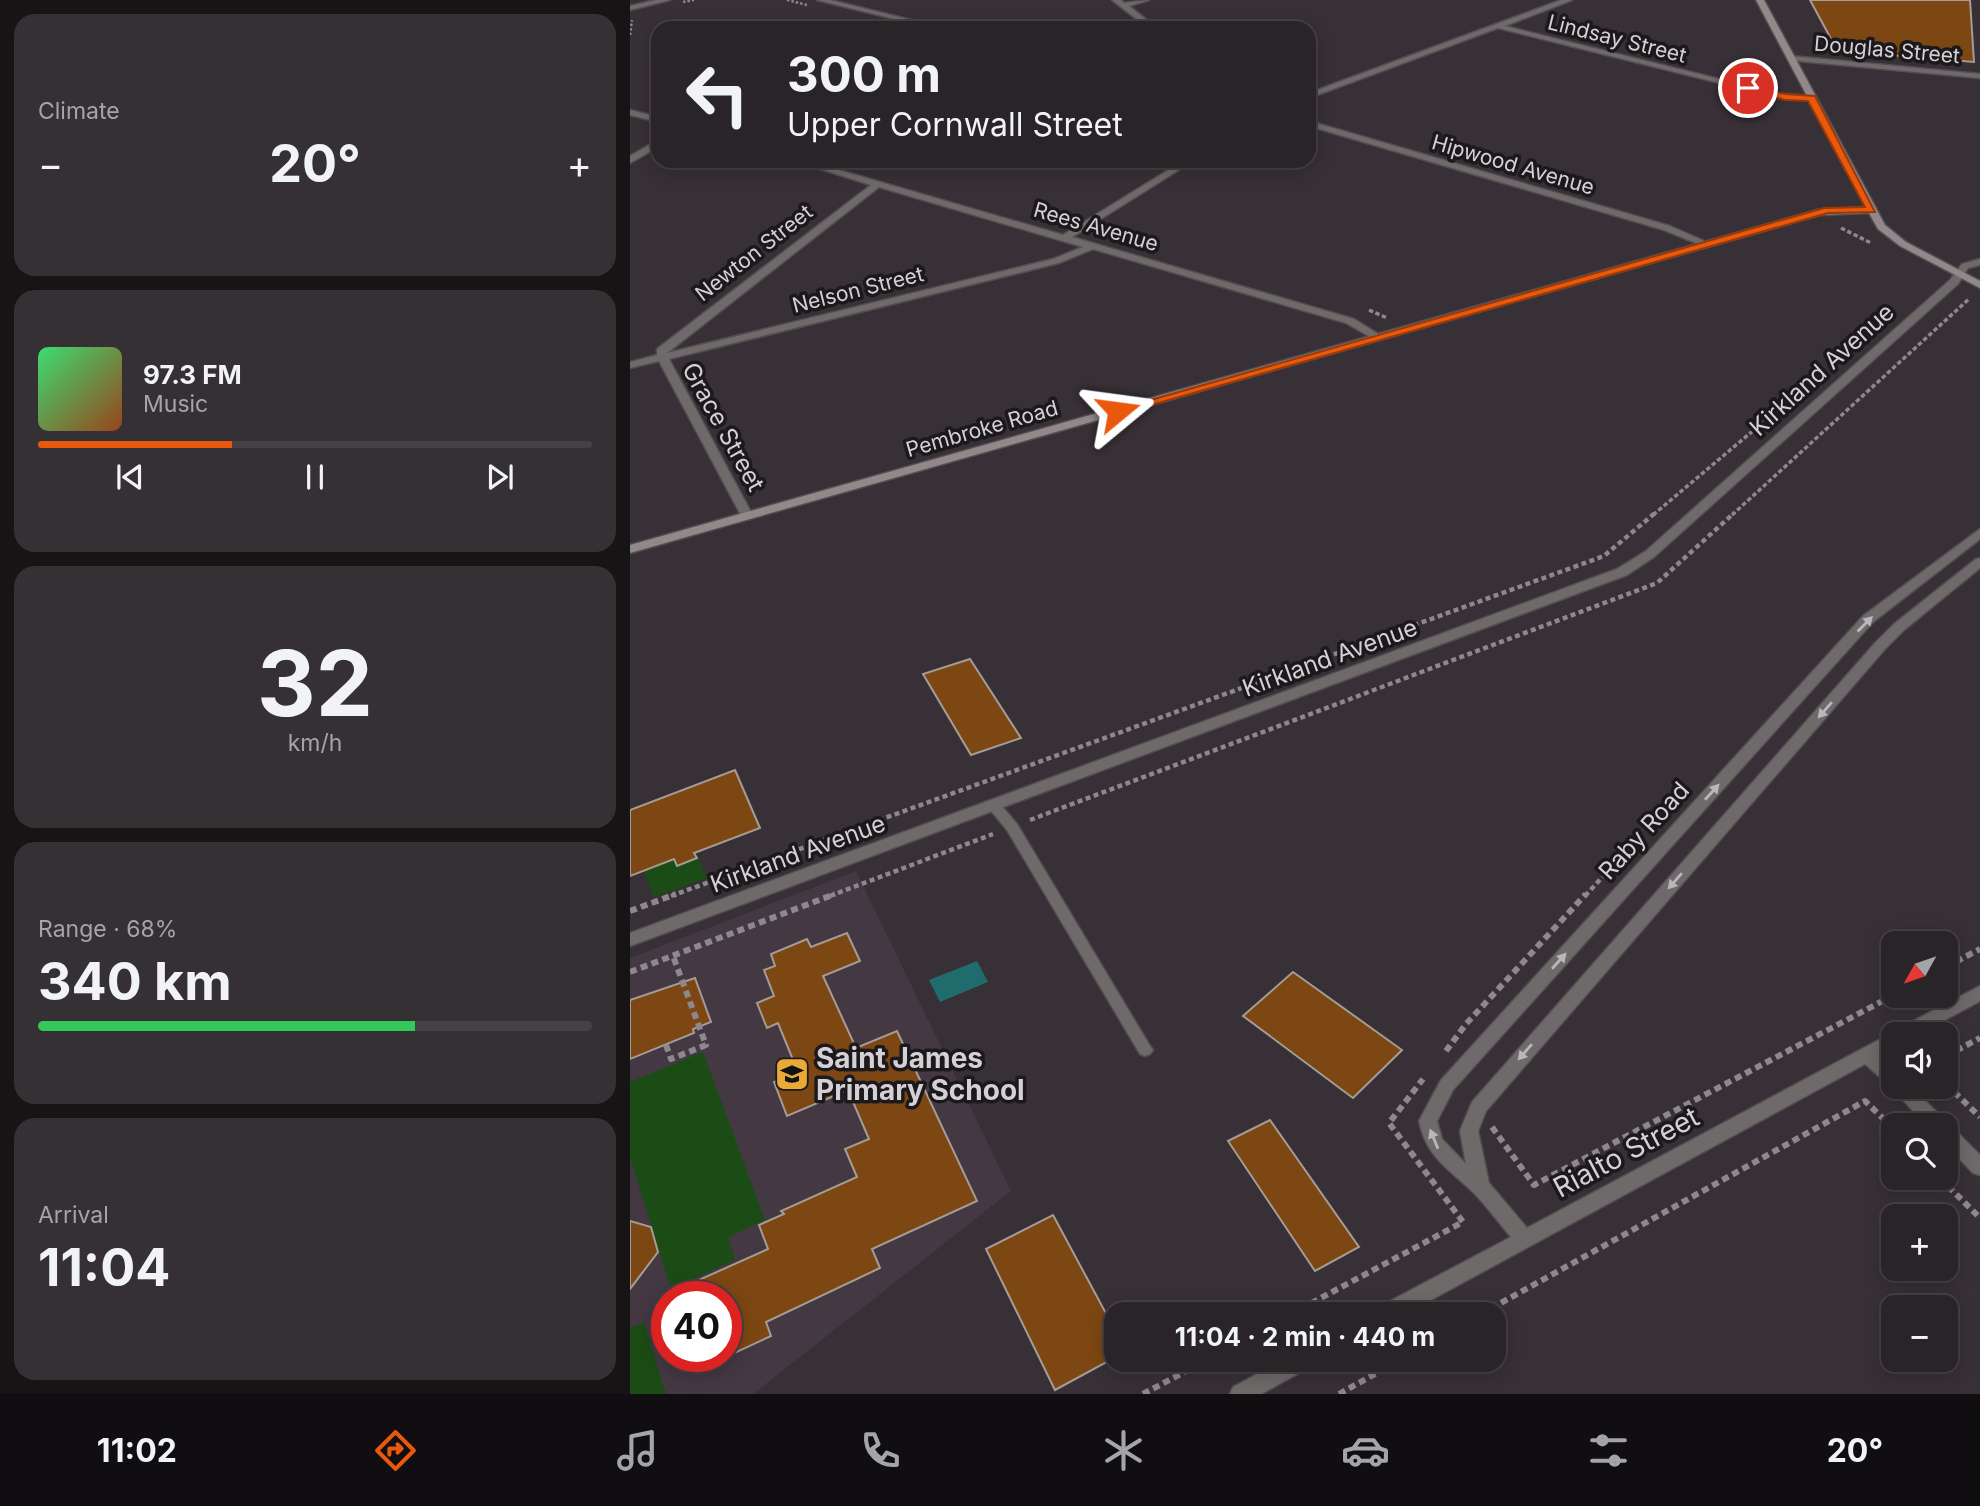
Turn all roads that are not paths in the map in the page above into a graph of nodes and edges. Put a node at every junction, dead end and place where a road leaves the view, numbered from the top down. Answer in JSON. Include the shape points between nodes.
{"nodes":[{"id":1,"x":666,"y":0,"type":"edge"},
{"id":2,"x":821,"y":0,"type":"edge"},
{"id":3,"x":1145,"y":0,"type":"edge"},
{"id":4,"x":1568,"y":0,"type":"edge"},
{"id":5,"x":1760,"y":0,"type":"edge"},
{"id":6,"x":1120,"y":2,"type":"edge"},
{"id":7,"x":630,"y":8,"type":"edge"},
{"id":8,"x":910,"y":21,"type":"edge"},
{"id":9,"x":1144,"y":21,"type":"edge"},
{"id":10,"x":1497,"y":26,"type":"junction"},
{"id":11,"x":1791,"y":58,"type":"junction"},
{"id":12,"x":1980,"y":76,"type":"edge"},
{"id":13,"x":1316,"y":93,"type":"edge"},
{"id":14,"x":1812,"y":98,"type":"junction"},
{"id":15,"x":630,"y":112,"type":"edge"},
{"id":16,"x":651,"y":118,"type":"edge"},
{"id":17,"x":1316,"y":125,"type":"edge"},
{"id":18,"x":651,"y":147,"type":"edge"},
{"id":19,"x":630,"y":160,"type":"edge"},
{"id":20,"x":823,"y":168,"type":"edge"},
{"id":21,"x":1178,"y":168,"type":"edge"},
{"id":22,"x":877,"y":184,"type":"junction"},
{"id":23,"x":1872,"y":210,"type":"junction"},
{"id":24,"x":1064,"y":238,"type":"junction"},
{"id":25,"x":1706,"y":244,"type":"junction"},
{"id":26,"x":1093,"y":246,"type":"junction"},
{"id":27,"x":1980,"y":262,"type":"edge"},
{"id":28,"x":1959,"y":274,"type":"junction"},
{"id":29,"x":1980,"y":285,"type":"edge"},
{"id":30,"x":1378,"y":337,"type":"junction"},
{"id":31,"x":662,"y":357,"type":"junction"},
{"id":32,"x":630,"y":365,"type":"edge"},
{"id":33,"x":747,"y":516,"type":"junction"},
{"id":34,"x":1980,"y":533,"type":"edge"},
{"id":35,"x":630,"y":549,"type":"edge"},
{"id":36,"x":1980,"y":562,"type":"edge"},
{"id":37,"x":993,"y":806,"type":"junction"},
{"id":38,"x":630,"y":940,"type":"edge"},
{"id":39,"x":1980,"y":993,"type":"edge"},
{"id":40,"x":1926,"y":1022,"type":"edge"},
{"id":41,"x":1881,"y":1047,"type":"edge"},
{"id":42,"x":1144,"y":1050,"type":"dead end"},
{"id":43,"x":1867,"y":1055,"type":"junction"},
{"id":44,"x":1881,"y":1068,"type":"edge"},
{"id":45,"x":1912,"y":1099,"type":"edge"},
{"id":46,"x":1926,"y":1113,"type":"edge"},
{"id":47,"x":1958,"y":1145,"type":"edge"},
{"id":48,"x":1980,"y":1167,"type":"edge"},
{"id":49,"x":1480,"y":1187,"type":"junction"},
{"id":50,"x":1525,"y":1239,"type":"junction"},
{"id":51,"x":1408,"y":1302,"type":"edge"},
{"id":52,"x":1281,"y":1372,"type":"edge"},
{"id":53,"x":1240,"y":1394,"type":"edge"}],
"edges":[{"from":1,"to":7,"type":"street"},
{"from":2,"to":8,"type":"street"},
{"from":3,"to":6,"type":"street"},
{"from":4,"to":10,"type":"street"},
{"from":5,"to":11,"type":"street"},
{"from":6,"to":9,"type":"street"},
{"from":10,"to":13,"type":"street"},
{"from":10,"to":14,"type":"street","name":"Lindsay Street","via":[[1780,96]]},
{"from":11,"to":12,"type":"street","name":"Douglas Street"},
{"from":11,"to":14,"type":"street"},
{"from":14,"to":23,"type":"street"},
{"from":15,"to":16,"type":"street"},
{"from":17,"to":25,"type":"street","name":"Hipwood Avenue","via":[[1667,228]]},
{"from":18,"to":19,"type":"street"},
{"from":20,"to":22,"type":"street","name":"Rees Avenue"},
{"from":21,"to":24,"type":"street"},
{"from":22,"to":24,"type":"street","name":"Rees Avenue"},
{"from":22,"to":31,"type":"street","name":"Newton Street","via":[[667,344]]},
{"from":23,"to":25,"type":"street","name":"Pembroke Road","via":[[1828,210]]},
{"from":23,"to":28,"type":"street","via":[[1894,238]]},
{"from":24,"to":26,"type":"street","name":"Rees Avenue"},
{"from":25,"to":30,"type":"street","name":"Pembroke Road"},
{"from":26,"to":30,"type":"street","name":"Rees Avenue","via":[[1350,321]]},
{"from":26,"to":31,"type":"street","name":"Nelson Street","via":[[1072,257]]},
{"from":27,"to":28,"type":"street","name":"Kirkland Avenue"},
{"from":28,"to":29,"type":"street"},
{"from":28,"to":37,"type":"street","name":"Kirkland Avenue","via":[[1633,567]]},
{"from":30,"to":33,"type":"street","name":"Pembroke Road"},
{"from":31,"to":32,"type":"street","name":"Nelson Street"},
{"from":31,"to":33,"type":"street","name":"Grace Street"},
{"from":33,"to":35,"type":"street","name":"Pembroke Road"},
{"from":49,"to":34,"type":"street","name":"Raby Road","one_way":true,"via":[[1446,1161],[1430,1133],[1428,1121],[1447,1085],[1862,626]]},
{"from":36,"to":49,"type":"street","name":"Raby Road","one_way":true,"via":[[1880,646],[1478,1107],[1469,1131]]},
{"from":37,"to":38,"type":"street","name":"Kirkland Avenue"},
{"from":37,"to":42,"type":"lane","via":[[1012,827]]},
{"from":39,"to":40,"type":"street"},
{"from":41,"to":43,"type":"street","name":"Rialto Street"},
{"from":43,"to":44,"type":"street"},
{"from":43,"to":50,"type":"street","name":"Rialto Street"},
{"from":45,"to":46,"type":"street"},
{"from":47,"to":48,"type":"street"},
{"from":49,"to":50,"type":"street","name":"Raby Road"},
{"from":50,"to":51,"type":"street","name":"Rialto Street"},
{"from":52,"to":53,"type":"street"}]}
